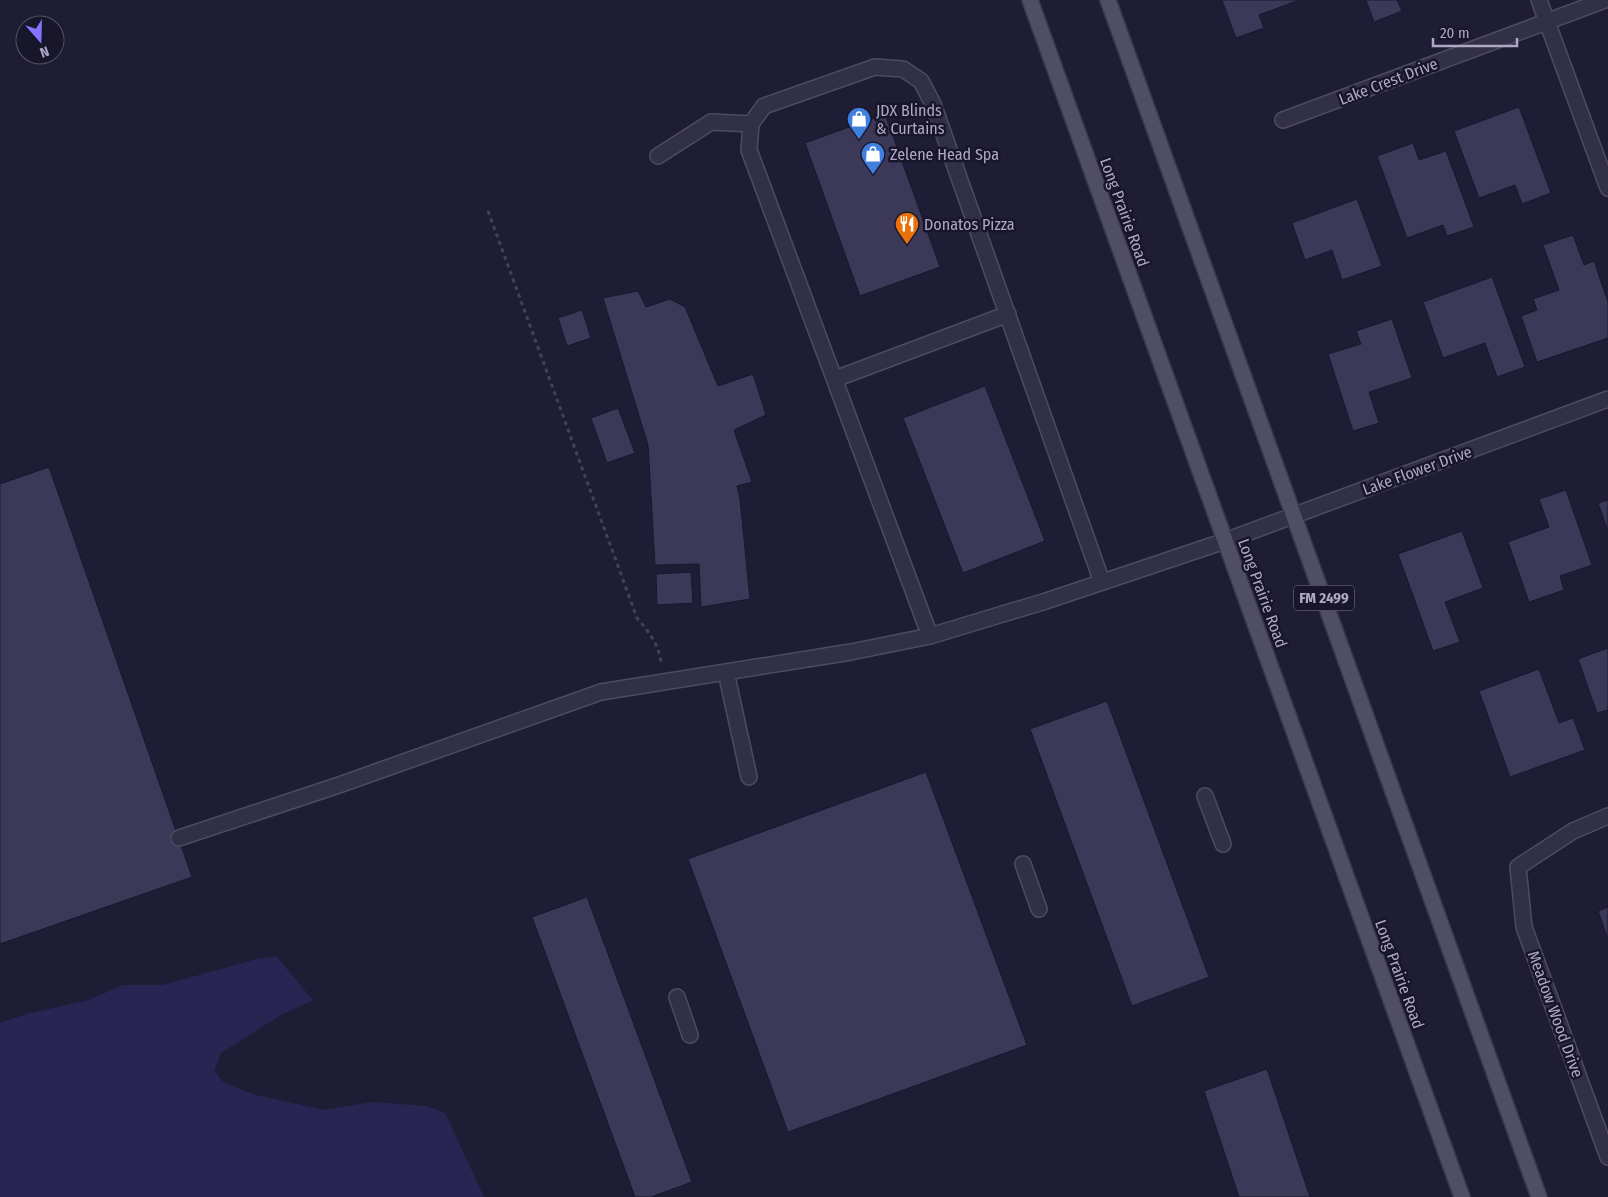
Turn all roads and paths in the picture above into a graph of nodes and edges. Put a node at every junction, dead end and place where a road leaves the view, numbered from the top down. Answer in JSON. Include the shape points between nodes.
{"nodes":[{"id":1,"x":1030,"y":0,"type":"edge"},
{"id":2,"x":1108,"y":0,"type":"edge"},
{"id":3,"x":1539,"y":0,"type":"edge"},
{"id":4,"x":1605,"y":0,"type":"edge"},
{"id":5,"x":1547,"y":21,"type":"junction"},
{"id":6,"x":1283,"y":120,"type":"dead end"},
{"id":7,"x":751,"y":124,"type":"junction"},
{"id":8,"x":658,"y":156,"type":"dead end"},
{"id":9,"x":1608,"y":188,"type":"edge"},
{"id":10,"x":488,"y":211,"type":"dead end"},
{"id":11,"x":1008,"y":314,"type":"junction"},
{"id":12,"x":835,"y":379,"type":"junction"},
{"id":13,"x":1608,"y":399,"type":"edge"},
{"id":14,"x":1294,"y":515,"type":"junction"},
{"id":15,"x":1225,"y":541,"type":"junction"},
{"id":16,"x":1102,"y":582,"type":"junction"},
{"id":17,"x":930,"y":636,"type":"junction"},
{"id":18,"x":726,"y":672,"type":"junction"},
{"id":19,"x":665,"y":682,"type":"junction"},
{"id":20,"x":749,"y":777,"type":"dead end"},
{"id":21,"x":1205,"y":796,"type":"dead end"},
{"id":22,"x":1608,"y":816,"type":"edge"},
{"id":23,"x":179,"y":838,"type":"dead end"},
{"id":24,"x":1223,"y":844,"type":"dead end"},
{"id":25,"x":1023,"y":864,"type":"dead end"},
{"id":26,"x":1039,"y":909,"type":"dead end"},
{"id":27,"x":677,"y":997,"type":"dead end"},
{"id":28,"x":690,"y":1035,"type":"dead end"},
{"id":29,"x":1608,"y":1157,"type":"edge"},
{"id":30,"x":1462,"y":1197,"type":"edge"},
{"id":31,"x":1538,"y":1197,"type":"edge"}],
"edges":[{"from":1,"to":15,"type":"main road","name":"Long Prairie Road"},
{"from":2,"to":14,"type":"main road","number":"FM 2499"},
{"from":3,"to":5,"type":"street"},
{"from":4,"to":5,"type":"street","name":"Lake Crest Drive"},
{"from":5,"to":6,"type":"street","name":"Lake Crest Drive"},
{"from":5,"to":9,"type":"street"},
{"from":7,"to":8,"type":"street","via":[[711,122]]},
{"from":7,"to":11,"type":"street","via":[[764,106],[875,67],[903,69],[922,81]]},
{"from":7,"to":12,"type":"street","via":[[749,150]]},
{"from":10,"to":19,"type":"path","via":[[637,618],[659,648]]},
{"from":11,"to":12,"type":"street"},
{"from":11,"to":16,"type":"street"},
{"from":12,"to":17,"type":"street"},
{"from":13,"to":14,"type":"street","name":"Lake Flower Drive"},
{"from":14,"to":15,"type":"street","name":"Lake Flower Drive"},
{"from":14,"to":31,"type":"main road","number":"FM 2499"},
{"from":15,"to":16,"type":"street","name":"Lake Flower Drive"},
{"from":15,"to":30,"type":"main road","name":"Long Prairie Road"},
{"from":16,"to":17,"type":"street","name":"Lake Flower Drive"},
{"from":17,"to":18,"type":"street","name":"Lake Flower Drive"},
{"from":18,"to":19,"type":"street","name":"Lake Flower Drive"},
{"from":18,"to":20,"type":"street"},
{"from":19,"to":23,"type":"street","name":"Lake Flower Drive","via":[[601,692],[340,785]]},
{"from":21,"to":24,"type":"street"},
{"from":22,"to":29,"type":"street","name":"Meadow Wood Drive","via":[[1573,831],[1518,867],[1524,927]]},
{"from":25,"to":26,"type":"street"},
{"from":27,"to":28,"type":"street"}]}
